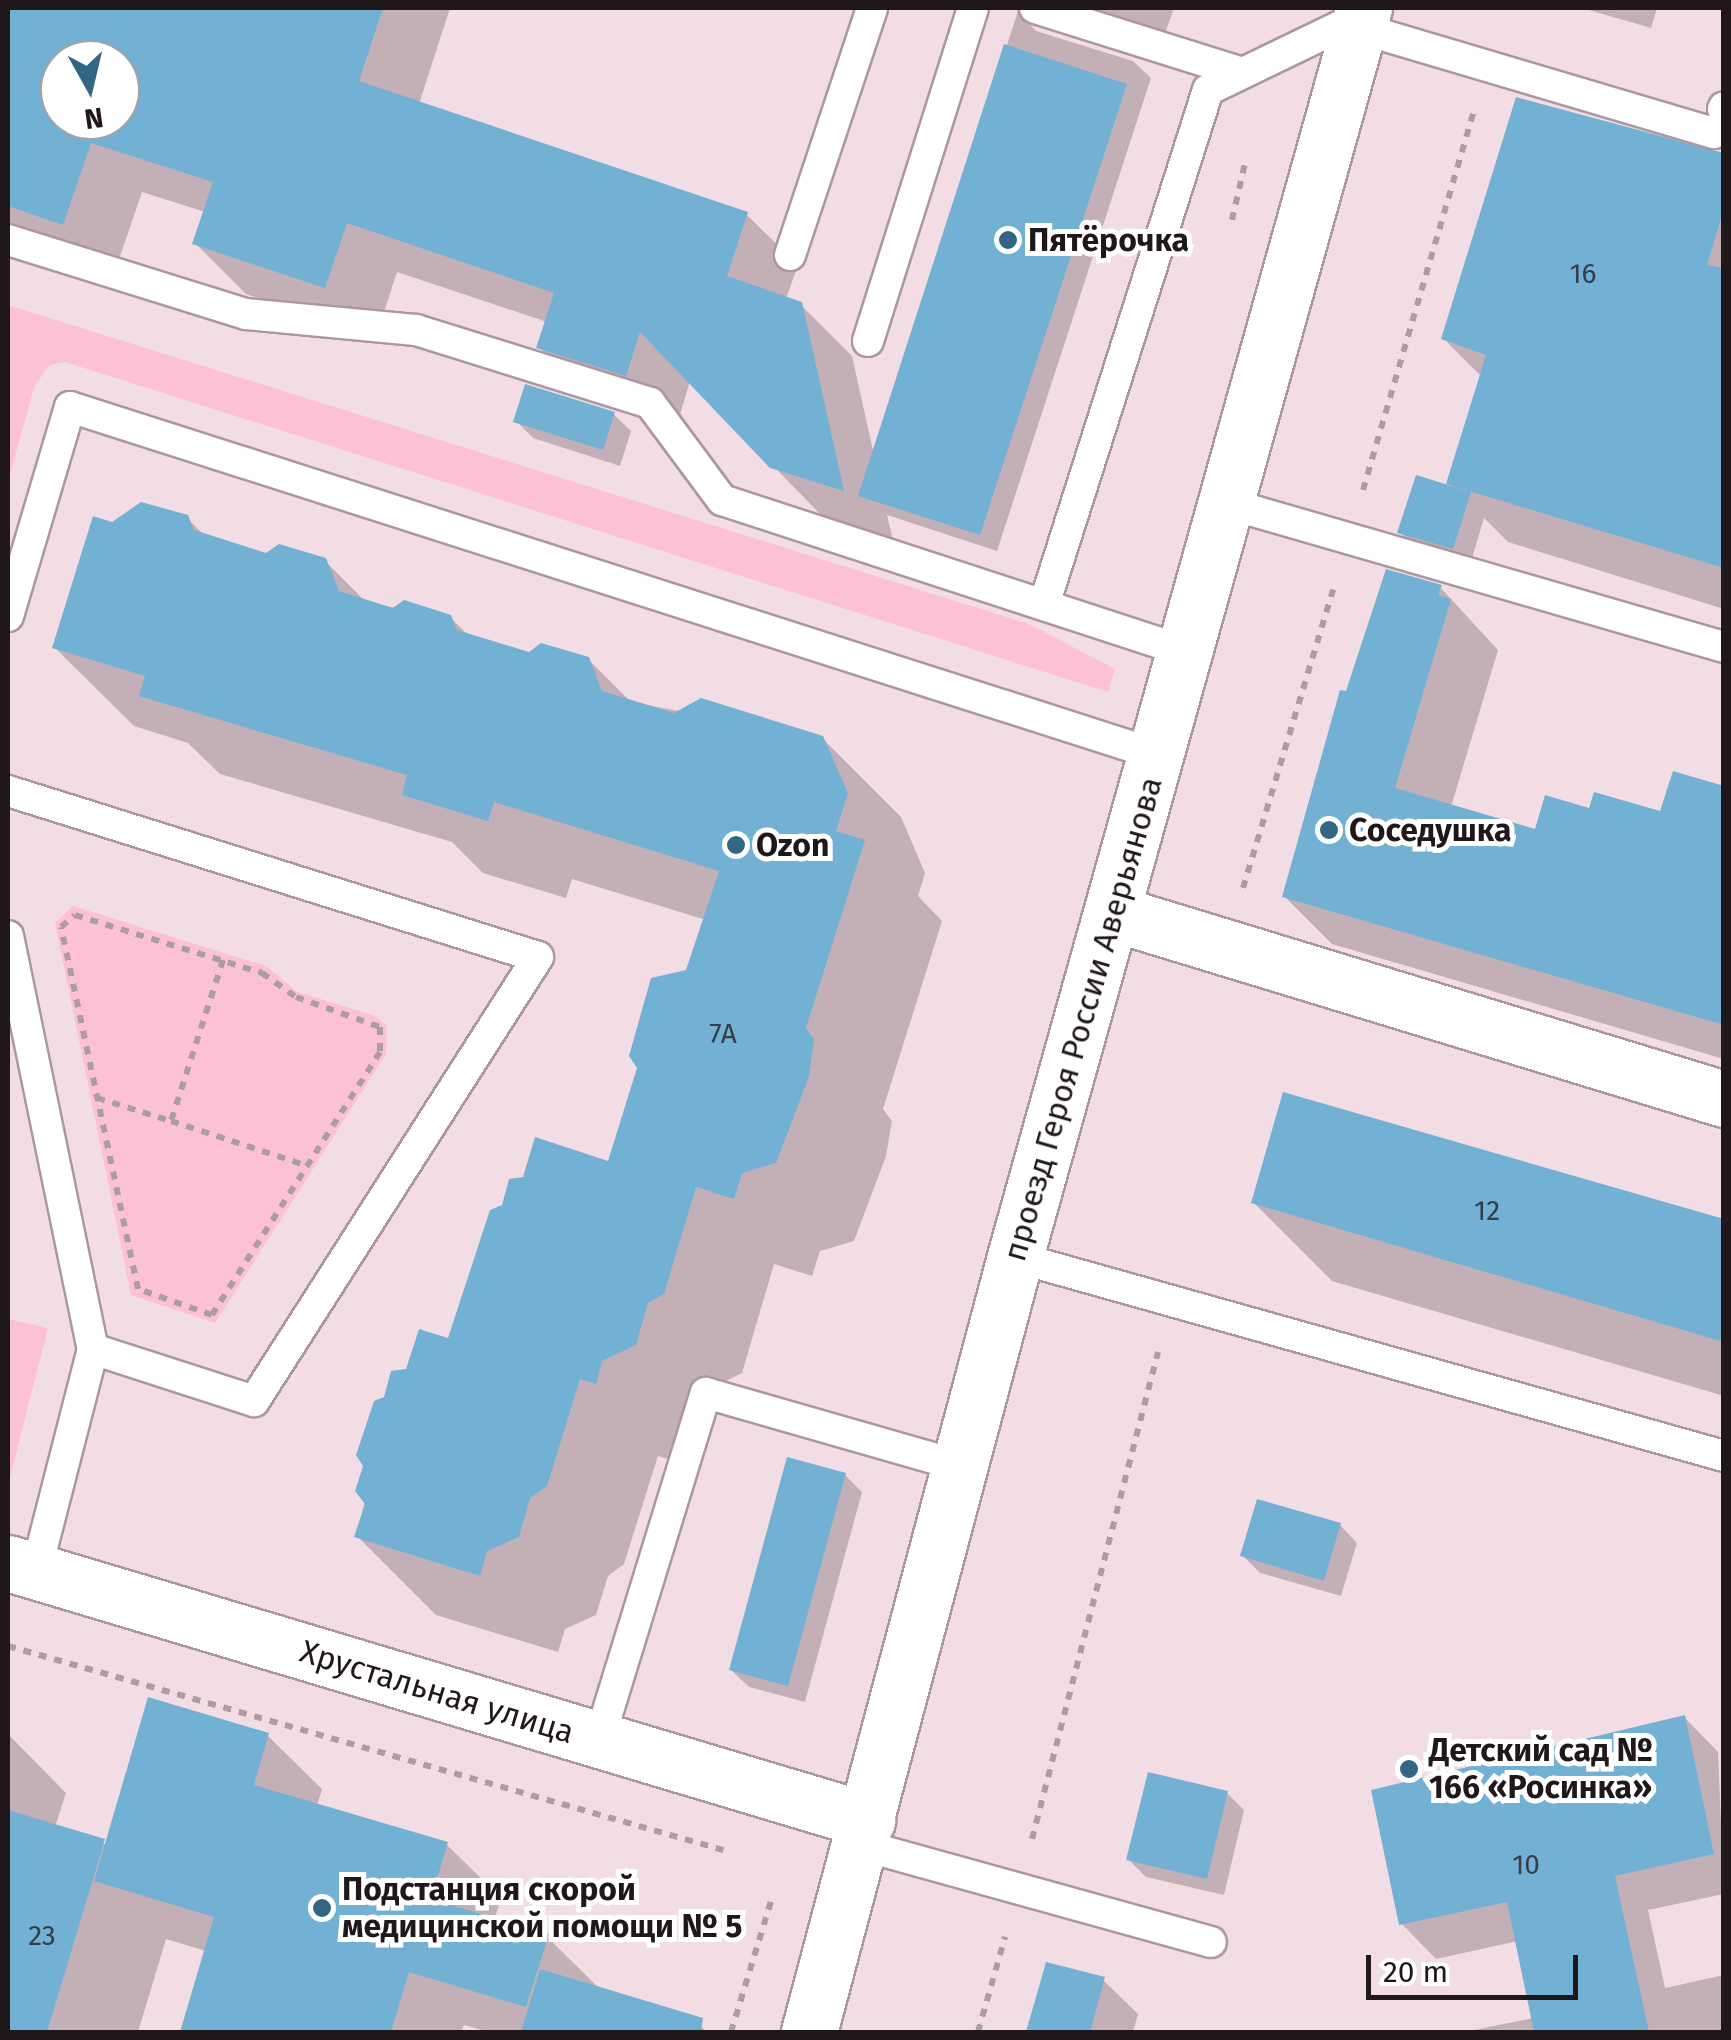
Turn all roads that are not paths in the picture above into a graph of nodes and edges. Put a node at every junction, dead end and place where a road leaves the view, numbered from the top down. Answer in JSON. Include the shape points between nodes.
{"nodes":[{"id":1,"x":872,"y":8,"type":"edge"},
{"id":2,"x":973,"y":8,"type":"edge"},
{"id":3,"x":1036,"y":8,"type":"edge"},
{"id":4,"x":1362,"y":17,"type":"edge"},
{"id":5,"x":1242,"y":74,"type":"junction"},
{"id":6,"x":1720,"y":116,"type":"edge"},
{"id":7,"x":8,"y":240,"type":"edge"},
{"id":8,"x":790,"y":254,"type":"dead end"},
{"id":9,"x":868,"y":341,"type":"dead end"},
{"id":10,"x":1226,"y":503,"type":"junction"},
{"id":11,"x":1044,"y":605,"type":"junction"},
{"id":12,"x":8,"y":616,"type":"edge"},
{"id":13,"x":1724,"y":646,"type":"edge"},
{"id":14,"x":1186,"y":652,"type":"junction"},
{"id":15,"x":1158,"y":755,"type":"junction"},
{"id":16,"x":8,"y":790,"type":"edge"},
{"id":17,"x":1112,"y":914,"type":"junction"},
{"id":18,"x":8,"y":936,"type":"edge"},
{"id":19,"x":1724,"y":1098,"type":"edge"},
{"id":20,"x":1016,"y":1257,"type":"junction"},
{"id":21,"x":93,"y":1350,"type":"junction"},
{"id":22,"x":1724,"y":1456,"type":"edge"},
{"id":23,"x":960,"y":1466,"type":"junction"},
{"id":24,"x":22,"y":1567,"type":"edge"},
{"id":25,"x":599,"y":1740,"type":"junction"},
{"id":26,"x":864,"y":1832,"type":"junction"},
{"id":27,"x":1211,"y":1942,"type":"dead end"},
{"id":28,"x":809,"y":2032,"type":"edge"}],
"edges":[{"from":1,"to":8,"type":"lane"},
{"from":2,"to":9,"type":"lane"},
{"from":3,"to":5,"type":"lane"},
{"from":4,"to":5,"type":"lane"},
{"from":4,"to":6,"type":"lane","via":[[1487,66]]},
{"from":4,"to":10,"type":"street","name":"проезд Героя России Аверьянова"},
{"from":5,"to":11,"type":"lane","via":[[1208,90]]},
{"from":7,"to":11,"type":"lane","via":[[246,314],[416,330],[650,402],[722,500]]},
{"from":10,"to":13,"type":"lane"},
{"from":10,"to":14,"type":"street","name":"проезд Героя России Аверьянова"},
{"from":11,"to":14,"type":"lane"},
{"from":12,"to":15,"type":"lane","via":[[70,407]]},
{"from":14,"to":15,"type":"street","name":"проезд Героя России Аверьянова"},
{"from":15,"to":17,"type":"street","name":"проезд Героя России Аверьянова"},
{"from":16,"to":21,"type":"lane","via":[[538,957],[254,1401]]},
{"from":17,"to":19,"type":"street"},
{"from":17,"to":20,"type":"street","name":"проезд Героя России Аверьянова"},
{"from":18,"to":21,"type":"lane"},
{"from":20,"to":22,"type":"lane"},
{"from":20,"to":23,"type":"street","name":"проезд Героя России Аверьянова"},
{"from":21,"to":24,"type":"lane"},
{"from":23,"to":25,"type":"lane","via":[[706,1393]]},
{"from":23,"to":26,"type":"street","name":"проезд Героя России Аверьянова"},
{"from":24,"to":25,"type":"street","name":"Хрустальная улица"},
{"from":25,"to":26,"type":"street","name":"Хрустальная улица"},
{"from":26,"to":27,"type":"lane","via":[[1018,1889]]},
{"from":26,"to":28,"type":"street","name":"проезд Героя России Аверьянова"}]}
